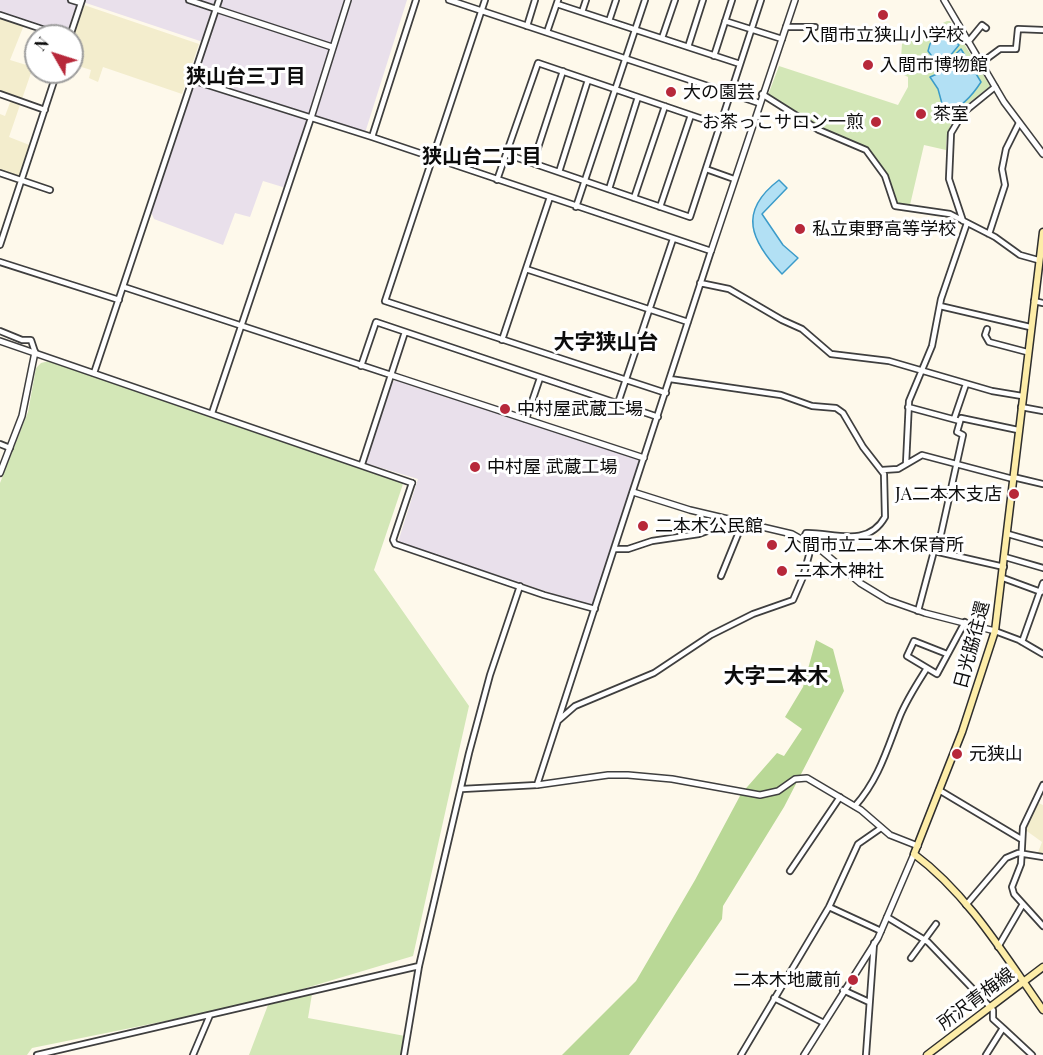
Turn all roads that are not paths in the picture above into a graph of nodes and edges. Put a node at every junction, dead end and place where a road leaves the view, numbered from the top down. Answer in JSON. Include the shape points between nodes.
{"nodes":[{"id":1,"x":71,"y":0,"type":"edge"},
{"id":2,"x":189,"y":0,"type":"edge"},
{"id":3,"x":219,"y":0,"type":"edge"},
{"id":4,"x":348,"y":0,"type":"edge"},
{"id":5,"x":416,"y":0,"type":"edge"},
{"id":6,"x":449,"y":0,"type":"edge"},
{"id":7,"x":485,"y":0,"type":"edge"},
{"id":8,"x":535,"y":0,"type":"edge"},
{"id":9,"x":586,"y":0,"type":"edge"},
{"id":10,"x":616,"y":0,"type":"edge"},
{"id":11,"x":645,"y":0,"type":"edge"},
{"id":12,"x":675,"y":0,"type":"edge"},
{"id":13,"x":703,"y":0,"type":"edge"},
{"id":14,"x":732,"y":0,"type":"edge"},
{"id":15,"x":761,"y":0,"type":"edge"},
{"id":16,"x":795,"y":0,"type":"edge"},
{"id":17,"x":945,"y":0,"type":"edge"},
{"id":18,"x":81,"y":2,"type":"edge"},
{"id":19,"x":557,"y":2,"type":"edge"},
{"id":20,"x":216,"y":9,"type":"junction"},
{"id":21,"x":481,"y":11,"type":"junction"},
{"id":22,"x":582,"y":12,"type":"junction"},
{"id":23,"x":0,"y":15,"type":"edge"},
{"id":24,"x":609,"y":21,"type":"junction"},
{"id":25,"x":725,"y":21,"type":"junction"},
{"id":26,"x":27,"y":24,"type":"edge"},
{"id":27,"x":74,"y":24,"type":"edge"},
{"id":28,"x":527,"y":26,"type":"junction"},
{"id":29,"x":786,"y":27,"type":"junction"},
{"id":30,"x":815,"y":27,"type":"dead end"},
{"id":31,"x":986,"y":28,"type":"dead end"},
{"id":32,"x":635,"y":29,"type":"junction"},
{"id":33,"x":751,"y":30,"type":"junction"},
{"id":34,"x":1043,"y":30,"type":"edge"},
{"id":35,"x":547,"y":32,"type":"junction"},
{"id":36,"x":662,"y":38,"type":"junction"},
{"id":37,"x":782,"y":39,"type":"junction"},
{"id":38,"x":968,"y":42,"type":"junction"},
{"id":39,"x":332,"y":47,"type":"junction"},
{"id":40,"x":688,"y":47,"type":"junction"},
{"id":41,"x":714,"y":56,"type":"junction"},
{"id":42,"x":625,"y":59,"type":"junction"},
{"id":43,"x":981,"y":63,"type":"junction"},
{"id":44,"x":740,"y":64,"type":"junction"},
{"id":45,"x":563,"y":71,"type":"junction"},
{"id":46,"x":192,"y":80,"type":"junction"},
{"id":47,"x":588,"y":80,"type":"junction"},
{"id":48,"x":53,"y":84,"type":"edge"},
{"id":49,"x":733,"y":86,"type":"dead end"},
{"id":50,"x":995,"y":87,"type":"junction"},
{"id":51,"x":615,"y":89,"type":"junction"},
{"id":52,"x":0,"y":94,"type":"edge"},
{"id":53,"x":762,"y":94,"type":"junction"},
{"id":54,"x":638,"y":97,"type":"junction"},
{"id":55,"x":728,"y":101,"type":"dead end"},
{"id":56,"x":759,"y":103,"type":"junction"},
{"id":57,"x":665,"y":106,"type":"junction"},
{"id":58,"x":45,"y":110,"type":"junction"},
{"id":59,"x":691,"y":115,"type":"junction"},
{"id":60,"x":310,"y":118,"type":"junction"},
{"id":61,"x":1019,"y":123,"type":"junction"},
{"id":62,"x":720,"y":125,"type":"junction"},
{"id":63,"x":372,"y":137,"type":"junction"},
{"id":64,"x":507,"y":154,"type":"junction"},
{"id":65,"x":1043,"y":154,"type":"edge"},
{"id":66,"x":433,"y":158,"type":"junction"},
{"id":67,"x":533,"y":163,"type":"junction"},
{"id":68,"x":705,"y":169,"type":"junction"},
{"id":69,"x":559,"y":172,"type":"junction"},
{"id":70,"x":0,"y":173,"type":"edge"},
{"id":71,"x":734,"y":179,"type":"junction"},
{"id":72,"x":22,"y":180,"type":"junction"},
{"id":73,"x":497,"y":180,"type":"junction"},
{"id":74,"x":585,"y":181,"type":"junction"},
{"id":75,"x":609,"y":189,"type":"junction"},
{"id":76,"x":50,"y":190,"type":"dead end"},
{"id":77,"x":550,"y":197,"type":"junction"},
{"id":78,"x":634,"y":198,"type":"junction"},
{"id":79,"x":576,"y":207,"type":"junction"},
{"id":80,"x":660,"y":207,"type":"junction"},
{"id":81,"x":965,"y":222,"type":"junction"},
{"id":82,"x":1043,"y":232,"type":"edge"},
{"id":83,"x":989,"y":234,"type":"junction"},
{"id":84,"x":673,"y":238,"type":"junction"},
{"id":85,"x":0,"y":245,"type":"edge"},
{"id":86,"x":711,"y":251,"type":"junction"},
{"id":87,"x":1038,"y":260,"type":"junction"},
{"id":88,"x":0,"y":262,"type":"edge"},
{"id":89,"x":526,"y":269,"type":"junction"},
{"id":90,"x":700,"y":284,"type":"junction"},
{"id":91,"x":124,"y":287,"type":"junction"},
{"id":92,"x":119,"y":300,"type":"junction"},
{"id":93,"x":1034,"y":301,"type":"junction"},
{"id":94,"x":1043,"y":303,"type":"edge"},
{"id":95,"x":940,"y":306,"type":"junction"},
{"id":96,"x":649,"y":309,"type":"junction"},
{"id":97,"x":688,"y":322,"type":"junction"},
{"id":98,"x":241,"y":326,"type":"junction"},
{"id":99,"x":1030,"y":327,"type":"junction"},
{"id":100,"x":987,"y":329,"type":"dead end"},
{"id":101,"x":0,"y":332,"type":"edge"},
{"id":102,"x":405,"y":332,"type":"junction"},
{"id":103,"x":502,"y":340,"type":"junction"},
{"id":104,"x":0,"y":341,"type":"edge"},
{"id":105,"x":35,"y":352,"type":"junction"},
{"id":106,"x":1027,"y":352,"type":"junction"},
{"id":107,"x":362,"y":366,"type":"junction"},
{"id":108,"x":922,"y":371,"type":"junction"},
{"id":109,"x":94,"y":373,"type":"junction"},
{"id":110,"x":392,"y":375,"type":"junction"},
{"id":111,"x":540,"y":378,"type":"junction"},
{"id":112,"x":670,"y":379,"type":"junction"},
{"id":113,"x":626,"y":381,"type":"junction"},
{"id":114,"x":966,"y":384,"type":"junction"},
{"id":115,"x":666,"y":393,"type":"junction"},
{"id":116,"x":1022,"y":396,"type":"junction"},
{"id":117,"x":618,"y":404,"type":"junction"},
{"id":118,"x":908,"y":406,"type":"junction"},
{"id":119,"x":1021,"y":407,"type":"junction"},
{"id":120,"x":1043,"y":411,"type":"edge"},
{"id":121,"x":212,"y":413,"type":"junction"},
{"id":122,"x":658,"y":417,"type":"junction"},
{"id":123,"x":526,"y":419,"type":"junction"},
{"id":124,"x":954,"y":419,"type":"junction"},
{"id":125,"x":960,"y":421,"type":"junction"},
{"id":126,"x":1018,"y":430,"type":"junction"},
{"id":127,"x":0,"y":444,"type":"edge"},
{"id":128,"x":10,"y":448,"type":"junction"},
{"id":129,"x":644,"y":458,"type":"junction"},
{"id":130,"x":362,"y":464,"type":"junction"},
{"id":131,"x":906,"y":464,"type":"junction"},
{"id":132,"x":957,"y":466,"type":"junction"},
{"id":133,"x":882,"y":470,"type":"junction"},
{"id":134,"x":0,"y":473,"type":"edge"},
{"id":135,"x":1013,"y":478,"type":"junction"},
{"id":136,"x":412,"y":483,"type":"joint"},
{"id":137,"x":1043,"y":484,"type":"edge"},
{"id":138,"x":633,"y":492,"type":"junction"},
{"id":139,"x":740,"y":521,"type":"junction"},
{"id":140,"x":1008,"y":534,"type":"junction"},
{"id":141,"x":803,"y":539,"type":"junction"},
{"id":142,"x":812,"y":544,"type":"junction"},
{"id":143,"x":1043,"y":544,"type":"edge"},
{"id":144,"x":614,"y":549,"type":"junction"},
{"id":145,"x":937,"y":552,"type":"junction"},
{"id":146,"x":1005,"y":557,"type":"junction"},
{"id":147,"x":1004,"y":567,"type":"junction"},
{"id":148,"x":1043,"y":568,"type":"edge"},
{"id":149,"x":721,"y":576,"type":"dead end"},
{"id":150,"x":1003,"y":578,"type":"junction"},
{"id":151,"x":1043,"y":583,"type":"edge"},
{"id":152,"x":520,"y":586,"type":"junction"},
{"id":153,"x":1041,"y":593,"type":"edge"},
{"id":154,"x":595,"y":609,"type":"junction"},
{"id":155,"x":918,"y":611,"type":"junction"},
{"id":156,"x":965,"y":622,"type":"junction"},
{"id":157,"x":995,"y":631,"type":"junction"},
{"id":158,"x":1022,"y":642,"type":"junction"},
{"id":159,"x":947,"y":654,"type":"junction"},
{"id":160,"x":1043,"y":654,"type":"edge"},
{"id":161,"x":927,"y":668,"type":"junction"},
{"id":162,"x":558,"y":720,"type":"junction"},
{"id":163,"x":537,"y":785,"type":"junction"},
{"id":164,"x":1043,"y":785,"type":"edge"},
{"id":165,"x":462,"y":789,"type":"junction"},
{"id":166,"x":939,"y":790,"type":"junction"},
{"id":167,"x":840,"y":797,"type":"junction"},
{"id":168,"x":855,"y":806,"type":"junction"},
{"id":169,"x":881,"y":828,"type":"junction"},
{"id":170,"x":1022,"y":840,"type":"junction"},
{"id":171,"x":918,"y":846,"type":"junction"},
{"id":172,"x":914,"y":854,"type":"junction"},
{"id":173,"x":1021,"y":854,"type":"junction"},
{"id":174,"x":1043,"y":857,"type":"edge"},
{"id":175,"x":790,"y":871,"type":"dead end"},
{"id":176,"x":1023,"y":904,"type":"junction"},
{"id":177,"x":966,"y":905,"type":"junction"},
{"id":178,"x":828,"y":907,"type":"junction"},
{"id":179,"x":1043,"y":913,"type":"edge"},
{"id":180,"x":887,"y":917,"type":"junction"},
{"id":181,"x":1039,"y":919,"type":"junction"},
{"id":182,"x":936,"y":924,"type":"dead end"},
{"id":183,"x":1043,"y":926,"type":"edge"},
{"id":184,"x":881,"y":931,"type":"junction"},
{"id":185,"x":924,"y":940,"type":"junction"},
{"id":186,"x":874,"y":943,"type":"junction"},
{"id":187,"x":998,"y":947,"type":"junction"},
{"id":188,"x":911,"y":958,"type":"dead end"},
{"id":189,"x":420,"y":966,"type":"junction"},
{"id":190,"x":1043,"y":967,"type":"edge"},
{"id":191,"x":1023,"y":982,"type":"junction"},
{"id":192,"x":843,"y":990,"type":"junction"},
{"id":193,"x":774,"y":998,"type":"junction"},
{"id":194,"x":869,"y":1002,"type":"junction"},
{"id":195,"x":989,"y":1006,"type":"junction"},
{"id":196,"x":1043,"y":1010,"type":"edge"},
{"id":197,"x":210,"y":1015,"type":"junction"},
{"id":198,"x":824,"y":1023,"type":"junction"},
{"id":199,"x":1003,"y":1028,"type":"junction"},
{"id":200,"x":37,"y":1055,"type":"edge"},
{"id":201,"x":193,"y":1055,"type":"edge"},
{"id":202,"x":404,"y":1055,"type":"edge"},
{"id":203,"x":741,"y":1055,"type":"edge"},
{"id":204,"x":804,"y":1055,"type":"edge"},
{"id":205,"x":866,"y":1055,"type":"edge"},
{"id":206,"x":927,"y":1055,"type":"edge"},
{"id":207,"x":986,"y":1055,"type":"edge"},
{"id":208,"x":1032,"y":1055,"type":"edge"}],
"edges":[{"from":1,"to":18,"type":"street"},
{"from":2,"to":20,"type":"street"},
{"from":3,"to":20,"type":"street"},
{"from":4,"to":39,"type":"street"},
{"from":5,"to":63,"type":"street"},
{"from":6,"to":21,"type":"street"},
{"from":7,"to":21,"type":"street"},
{"from":8,"to":28,"type":"street"},
{"from":9,"to":22,"type":"street"},
{"from":10,"to":24,"type":"street"},
{"from":11,"to":32,"type":"street"},
{"from":12,"to":36,"type":"street"},
{"from":13,"to":40,"type":"street"},
{"from":14,"to":25,"type":"street"},
{"from":15,"to":33,"type":"street"},
{"from":16,"to":29,"type":"street"},
{"from":17,"to":38,"type":"street"},
{"from":18,"to":27,"type":"street"},
{"from":19,"to":22,"type":"street"},
{"from":19,"to":35,"type":"street"},
{"from":20,"to":39,"type":"street"},
{"from":20,"to":46,"type":"street"},
{"from":21,"to":28,"type":"street"},
{"from":21,"to":66,"type":"street"},
{"from":22,"to":24,"type":"street"},
{"from":23,"to":26,"type":"street"},
{"from":24,"to":32,"type":"street"},
{"from":25,"to":33,"type":"street"},
{"from":25,"to":41,"type":"street"},
{"from":28,"to":35,"type":"street"},
{"from":29,"to":30,"type":"street"},
{"from":29,"to":37,"type":"street"},
{"from":31,"to":38,"type":"street","via":[[982,25]]},
{"from":32,"to":36,"type":"street"},
{"from":32,"to":42,"type":"street"},
{"from":33,"to":37,"type":"street"},
{"from":33,"to":44,"type":"street"},
{"from":34,"to":43,"type":"street","via":[[1018,29],[1016,49],[1000,49]]},
{"from":35,"to":42,"type":"street"},
{"from":36,"to":40,"type":"street"},
{"from":37,"to":53,"type":"street"},
{"from":38,"to":43,"type":"street"},
{"from":39,"to":60,"type":"street"},
{"from":40,"to":41,"type":"street"},
{"from":41,"to":44,"type":"street"},
{"from":42,"to":51,"type":"street"},
{"from":42,"to":56,"type":"street"},
{"from":43,"to":50,"type":"street"},
{"from":44,"to":49,"type":"street"},
{"from":45,"to":47,"type":"street"},
{"from":45,"to":64,"type":"street","via":[[538,63]]},
{"from":45,"to":67,"type":"street"},
{"from":46,"to":60,"type":"street"},
{"from":46,"to":91,"type":"street"},
{"from":47,"to":51,"type":"street"},
{"from":47,"to":69,"type":"street"},
{"from":48,"to":58,"type":"street"},
{"from":50,"to":61,"type":"street"},
{"from":50,"to":81,"type":"street","via":[[963,113],[951,133],[949,179]]},
{"from":51,"to":54,"type":"street"},
{"from":51,"to":74,"type":"street"},
{"from":52,"to":58,"type":"street"},
{"from":53,"to":56,"type":"street"},
{"from":53,"to":81,"type":"street","via":[[819,130],[866,150],[881,170],[895,206],[950,214]]},
{"from":54,"to":57,"type":"street"},
{"from":54,"to":75,"type":"street"},
{"from":55,"to":62,"type":"street"},
{"from":56,"to":71,"type":"street"},
{"from":57,"to":59,"type":"street"},
{"from":57,"to":78,"type":"street"},
{"from":58,"to":72,"type":"street"},
{"from":59,"to":62,"type":"street"},
{"from":59,"to":80,"type":"street"},
{"from":60,"to":63,"type":"street"},
{"from":60,"to":98,"type":"street"},
{"from":61,"to":65,"type":"street"},
{"from":61,"to":83,"type":"street","via":[[1006,149],[1002,169],[1005,185]]},
{"from":62,"to":68,"type":"street"},
{"from":63,"to":66,"type":"street"},
{"from":64,"to":67,"type":"street"},
{"from":64,"to":73,"type":"street"},
{"from":66,"to":73,"type":"street"},
{"from":66,"to":103,"type":"street","via":[[385,301]]},
{"from":67,"to":69,"type":"street"},
{"from":68,"to":71,"type":"street"},
{"from":68,"to":80,"type":"street","via":[[690,217]]},
{"from":69,"to":74,"type":"street"},
{"from":70,"to":72,"type":"street"},
{"from":71,"to":86,"type":"street"},
{"from":72,"to":76,"type":"street"},
{"from":72,"to":85,"type":"street"},
{"from":73,"to":77,"type":"street"},
{"from":74,"to":75,"type":"street"},
{"from":74,"to":79,"type":"street"},
{"from":75,"to":78,"type":"street"},
{"from":77,"to":79,"type":"street"},
{"from":77,"to":89,"type":"street"},
{"from":78,"to":80,"type":"street"},
{"from":79,"to":84,"type":"street"},
{"from":81,"to":83,"type":"street"},
{"from":81,"to":95,"type":"street"},
{"from":82,"to":87,"type":"main road","name":"日光脇往還"},
{"from":83,"to":87,"type":"street","via":[[1020,255]]},
{"from":84,"to":86,"type":"street"},
{"from":84,"to":96,"type":"street"},
{"from":86,"to":90,"type":"street"},
{"from":87,"to":93,"type":"main road","name":"日光脇往還"},
{"from":88,"to":92,"type":"street"},
{"from":89,"to":96,"type":"street"},
{"from":89,"to":103,"type":"street"},
{"from":90,"to":97,"type":"street"},
{"from":90,"to":108,"type":"street","via":[[729,288],[802,328],[831,354],[889,361]]},
{"from":91,"to":92,"type":"street"},
{"from":91,"to":98,"type":"street"},
{"from":92,"to":109,"type":"street"},
{"from":93,"to":94,"type":"street"},
{"from":93,"to":99,"type":"main road","name":"日光脇往還"},
{"from":95,"to":99,"type":"street"},
{"from":95,"to":108,"type":"street"},
{"from":96,"to":97,"type":"street"},
{"from":96,"to":113,"type":"street"},
{"from":97,"to":112,"type":"street"},
{"from":98,"to":107,"type":"street"},
{"from":98,"to":121,"type":"street"},
{"from":99,"to":106,"type":"main road","name":"日光脇往還"},
{"from":100,"to":106,"type":"street","via":[[989,342]]},
{"from":101,"to":105,"type":"street","via":[[31,340]]},
{"from":102,"to":107,"type":"street","via":[[376,322]]},
{"from":102,"to":110,"type":"street"},
{"from":102,"to":111,"type":"street"},
{"from":103,"to":113,"type":"street"},
{"from":104,"to":105,"type":"street"},
{"from":105,"to":109,"type":"street"},
{"from":105,"to":128,"type":"street","via":[[22,416]]},
{"from":106,"to":116,"type":"main road","name":"日光脇往還"},
{"from":107,"to":110,"type":"street"},
{"from":108,"to":114,"type":"street"},
{"from":108,"to":118,"type":"street"},
{"from":109,"to":121,"type":"street"},
{"from":110,"to":123,"type":"street"},
{"from":110,"to":130,"type":"street"},
{"from":111,"to":117,"type":"street"},
{"from":111,"to":123,"type":"street"},
{"from":112,"to":115,"type":"street"},
{"from":112,"to":133,"type":"street","via":[[781,395],[812,406],[836,408]]},
{"from":113,"to":115,"type":"street"},
{"from":113,"to":117,"type":"street"},
{"from":114,"to":116,"type":"street"},
{"from":114,"to":124,"type":"street"},
{"from":115,"to":122,"type":"street"},
{"from":116,"to":119,"type":"main road","name":"日光脇往還"},
{"from":117,"to":122,"type":"street"},
{"from":118,"to":124,"type":"street"},
{"from":118,"to":131,"type":"street"},
{"from":119,"to":120,"type":"street"},
{"from":119,"to":126,"type":"main road","name":"日光脇往還"},
{"from":121,"to":130,"type":"street"},
{"from":122,"to":129,"type":"street"},
{"from":123,"to":129,"type":"street"},
{"from":124,"to":125,"type":"street"},
{"from":125,"to":126,"type":"street","via":[[963,417]]},
{"from":125,"to":132,"type":"street","via":[[957,432],[963,435]]},
{"from":126,"to":135,"type":"main road","name":"日光脇往還"},
{"from":127,"to":128,"type":"street"},
{"from":128,"to":134,"type":"street"},
{"from":129,"to":138,"type":"street"},
{"from":130,"to":136,"type":"street"},
{"from":131,"to":132,"type":"street","via":[[922,455]]},
{"from":131,"to":133,"type":"street"},
{"from":132,"to":135,"type":"street"},
{"from":132,"to":145,"type":"street"},
{"from":133,"to":141,"type":"street","via":[[887,510],[882,523],[856,537],[806,533]]},
{"from":135,"to":137,"type":"street"},
{"from":135,"to":140,"type":"main road","name":"日光脇往還"},
{"from":136,"to":152,"type":"street","via":[[394,542]]},
{"from":138,"to":139,"type":"street"},
{"from":138,"to":144,"type":"street"},
{"from":139,"to":141,"type":"street"},
{"from":139,"to":144,"type":"street","via":[[699,534]]},
{"from":139,"to":149,"type":"street"},
{"from":140,"to":143,"type":"street"},
{"from":140,"to":146,"type":"main road","name":"日光脇往還"},
{"from":141,"to":142,"type":"street"},
{"from":142,"to":155,"type":"street","via":[[869,590]]},
{"from":142,"to":162,"type":"street","via":[[793,600],[721,630],[654,674],[575,706]]},
{"from":144,"to":154,"type":"street"},
{"from":145,"to":147,"type":"street"},
{"from":145,"to":155,"type":"street","via":[[934,551]]},
{"from":146,"to":147,"type":"main road","name":"日光脇往還"},
{"from":146,"to":148,"type":"street"},
{"from":147,"to":150,"type":"main road","name":"日光脇往還"},
{"from":150,"to":153,"type":"street"},
{"from":150,"to":157,"type":"main road","name":"日光脇往還"},
{"from":151,"to":153,"type":"street"},
{"from":152,"to":154,"type":"street"},
{"from":152,"to":165,"type":"street","via":[[483,697]]},
{"from":153,"to":158,"type":"street"},
{"from":154,"to":162,"type":"street"},
{"from":155,"to":156,"type":"street"},
{"from":156,"to":157,"type":"street"},
{"from":156,"to":159,"type":"street"},
{"from":157,"to":158,"type":"street"},
{"from":157,"to":166,"type":"main road","name":"日光脇往還"},
{"from":158,"to":160,"type":"street"},
{"from":159,"to":161,"type":"street","via":[[937,674]]},
{"from":159,"to":161,"type":"street","via":[[914,641],[907,656]]},
{"from":161,"to":168,"type":"street","via":[[908,699],[883,765]]},
{"from":162,"to":163,"type":"street"},
{"from":163,"to":165,"type":"street"},
{"from":163,"to":167,"type":"street","via":[[628,775],[760,795],[778,791],[802,777]]},
{"from":164,"to":170,"type":"street","via":[[1025,820]]},
{"from":165,"to":189,"type":"street"},
{"from":166,"to":170,"type":"street"},
{"from":166,"to":171,"type":"main road","name":"日光脇往還"},
{"from":167,"to":168,"type":"street"},
{"from":167,"to":175,"type":"street"},
{"from":168,"to":169,"type":"street"},
{"from":169,"to":171,"type":"street"},
{"from":169,"to":178,"type":"street","via":[[858,844]]},
{"from":170,"to":173,"type":"street"},
{"from":171,"to":172,"type":"main road","name":"日光脇往還"},
{"from":172,"to":177,"type":"main road","via":[[938,873]]},
{"from":172,"to":180,"type":"street"},
{"from":173,"to":174,"type":"street"},
{"from":173,"to":176,"type":"street","via":[[1012,887]]},
{"from":173,"to":177,"type":"street","via":[[1006,858]]},
{"from":176,"to":181,"type":"street"},
{"from":176,"to":187,"type":"street"},
{"from":177,"to":187,"type":"main road"},
{"from":178,"to":184,"type":"street"},
{"from":178,"to":193,"type":"street"},
{"from":179,"to":181,"type":"street"},
{"from":180,"to":184,"type":"street"},
{"from":180,"to":185,"type":"street"},
{"from":181,"to":183,"type":"street"},
{"from":182,"to":185,"type":"street"},
{"from":184,"to":186,"type":"street"},
{"from":185,"to":188,"type":"street"},
{"from":185,"to":195,"type":"street"},
{"from":186,"to":192,"type":"street"},
{"from":186,"to":194,"type":"street"},
{"from":187,"to":191,"type":"main road"},
{"from":189,"to":197,"type":"street"},
{"from":189,"to":202,"type":"street"},
{"from":190,"to":191,"type":"main road","name":"所沢青梅線"},
{"from":191,"to":195,"type":"main road","name":"所沢青梅線"},
{"from":191,"to":196,"type":"main road"},
{"from":192,"to":194,"type":"street"},
{"from":192,"to":198,"type":"street"},
{"from":193,"to":198,"type":"street"},
{"from":193,"to":203,"type":"street"},
{"from":194,"to":205,"type":"street"},
{"from":195,"to":199,"type":"street","via":[[993,1019]]},
{"from":195,"to":206,"type":"main road","name":"所沢青梅線"},
{"from":197,"to":200,"type":"street"},
{"from":197,"to":201,"type":"street"},
{"from":198,"to":204,"type":"street"},
{"from":199,"to":207,"type":"street"},
{"from":199,"to":208,"type":"street"}]}
